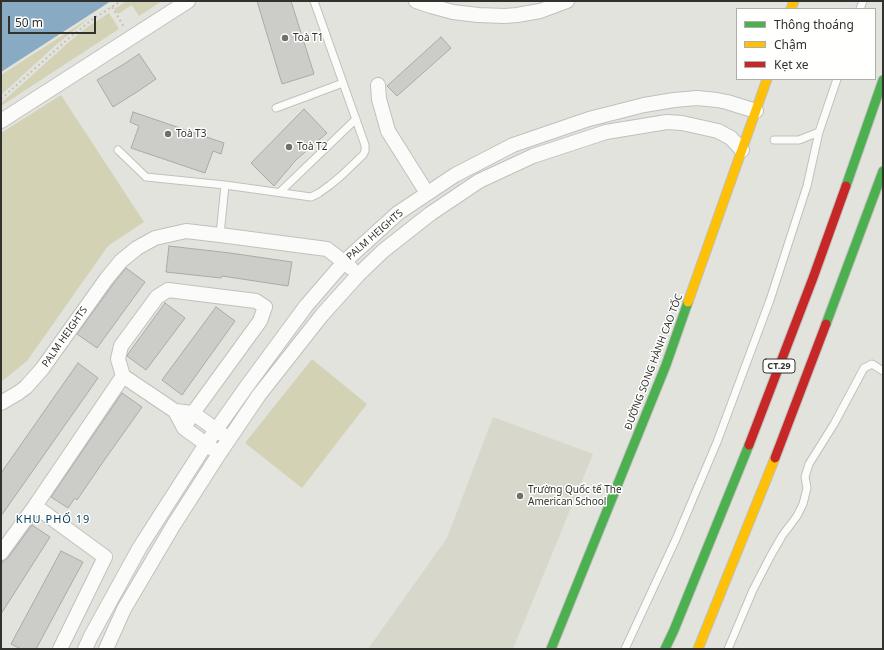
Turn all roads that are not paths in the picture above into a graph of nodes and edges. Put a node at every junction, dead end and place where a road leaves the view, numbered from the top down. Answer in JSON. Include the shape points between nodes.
{"nodes":[{"id":1,"x":188,"y":1,"type":"edge"},
{"id":2,"x":314,"y":1,"type":"edge"},
{"id":3,"x":416,"y":1,"type":"edge"},
{"id":4,"x":567,"y":1,"type":"edge"},
{"id":5,"x":767,"y":80,"type":"edge"},
{"id":6,"x":837,"y":80,"type":"edge"},
{"id":7,"x":883,"y":80,"type":"edge"},
{"id":8,"x":343,"y":82,"type":"junction"},
{"id":9,"x":378,"y":85,"type":"dead end"},
{"id":10,"x":276,"y":108,"type":"dead end"},
{"id":11,"x":756,"y":111,"type":"junction"},
{"id":12,"x":356,"y":119,"type":"junction"},
{"id":13,"x":1,"y":121,"type":"edge"},
{"id":14,"x":819,"y":132,"type":"junction"},
{"id":15,"x":774,"y":140,"type":"dead end"},
{"id":16,"x":118,"y":150,"type":"dead end"},
{"id":17,"x":742,"y":150,"type":"junction"},
{"id":18,"x":883,"y":171,"type":"edge"},
{"id":19,"x":225,"y":185,"type":"junction"},
{"id":20,"x":280,"y":192,"type":"junction"},
{"id":21,"x":428,"y":193,"type":"junction"},
{"id":22,"x":220,"y":235,"type":"junction"},
{"id":23,"x":344,"y":262,"type":"junction"},
{"id":24,"x":358,"y":274,"type":"junction"},
{"id":25,"x":883,"y":371,"type":"edge"},
{"id":26,"x":123,"y":376,"type":"junction"},
{"id":27,"x":1,"y":403,"type":"edge"},
{"id":28,"x":175,"y":411,"type":"junction"},
{"id":29,"x":193,"y":413,"type":"junction"},
{"id":30,"x":184,"y":428,"type":"junction"},
{"id":31,"x":216,"y":430,"type":"junction"},
{"id":32,"x":229,"y":440,"type":"junction"},
{"id":33,"x":206,"y":444,"type":"junction"},
{"id":34,"x":219,"y":454,"type":"junction"},
{"id":35,"x":36,"y":506,"type":"junction"},
{"id":36,"x":1,"y":553,"type":"edge"},
{"id":37,"x":60,"y":649,"type":"edge"},
{"id":38,"x":85,"y":649,"type":"edge"},
{"id":39,"x":106,"y":649,"type":"edge"},
{"id":40,"x":551,"y":649,"type":"edge"},
{"id":41,"x":625,"y":649,"type":"edge"},
{"id":42,"x":666,"y":649,"type":"edge"},
{"id":43,"x":698,"y":649,"type":"edge"},
{"id":44,"x":728,"y":649,"type":"edge"}],
"edges":[{"from":1,"to":13,"type":"street"},
{"from":2,"to":8,"type":"lane"},
{"from":3,"to":4,"type":"street","via":[[453,12],[505,16],[540,11]]},
{"from":5,"to":11,"type":"main road","name":"ĐƯỜNG SONG HÀNH CAO TỐC"},
{"from":6,"to":14,"type":"lane"},
{"from":7,"to":42,"type":"main road","number":"CT.29","via":[[758,422]]},
{"from":8,"to":10,"type":"lane"},
{"from":8,"to":12,"type":"lane"},
{"from":9,"to":21,"type":"street","via":[[388,131]]},
{"from":11,"to":17,"type":"main road","name":"ĐƯỜNG SONG HÀNH CAO TỐC"},
{"from":11,"to":21,"type":"street","name":"PALM HEIGHTS","via":[[727,102],[698,98],[644,105],[589,119],[513,145],[455,175]]},
{"from":12,"to":20,"type":"lane"},
{"from":12,"to":20,"type":"lane","via":[[365,145],[363,155],[330,185],[311,197]]},
{"from":14,"to":15,"type":"lane","via":[[799,140]]},
{"from":14,"to":41,"type":"lane","via":[[807,186],[770,300],[737,390],[676,539]]},
{"from":16,"to":19,"type":"lane","via":[[146,177]]},
{"from":17,"to":24,"type":"street","name":"PALM HEIGHTS","via":[[731,138],[718,131],[667,122],[606,132],[540,153],[478,181],[430,214]]},
{"from":17,"to":40,"type":"main road","name":"ĐƯỜNG SONG HÀNH CAO TỐC","via":[[666,365]]},
{"from":18,"to":43,"type":"main road","number":"CT.29","via":[[785,433]]},
{"from":19,"to":20,"type":"lane"},
{"from":19,"to":22,"type":"lane"},
{"from":21,"to":23,"type":"street","name":"PALM HEIGHTS","via":[[398,213]]},
{"from":22,"to":23,"type":"street","name":"PALM HEIGHTS","via":[[327,249]]},
{"from":22,"to":27,"type":"street","name":"PALM HEIGHTS","via":[[186,232],[155,238],[128,254],[110,273],[42,369],[26,387]]},
{"from":23,"to":24,"type":"street"},
{"from":23,"to":31,"type":"street","via":[[302,312]]},
{"from":24,"to":32,"type":"street","name":"PALM HEIGHTS","via":[[259,395]]},
{"from":25,"to":44,"type":"lane","via":[[872,364],[864,368],[809,464],[805,477],[807,488],[803,504],[770,557]]},
{"from":26,"to":28,"type":"street"},
{"from":26,"to":29,"type":"street","via":[[118,359],[121,346],[156,297],[168,290],[256,301],[266,307],[260,321]]},
{"from":26,"to":35,"type":"street"},
{"from":28,"to":29,"type":"street"},
{"from":28,"to":30,"type":"street"},
{"from":29,"to":30,"type":"street"},
{"from":29,"to":31,"type":"street"},
{"from":30,"to":33,"type":"street"},
{"from":31,"to":32,"type":"street"},
{"from":31,"to":33,"type":"street"},
{"from":32,"to":34,"type":"street","name":"PALM HEIGHTS"},
{"from":33,"to":34,"type":"street"},
{"from":33,"to":38,"type":"street","via":[[140,547]]},
{"from":34,"to":39,"type":"street","name":"PALM HEIGHTS","via":[[124,609]]},
{"from":35,"to":36,"type":"street"},
{"from":35,"to":37,"type":"street","via":[[106,557]]}]}
